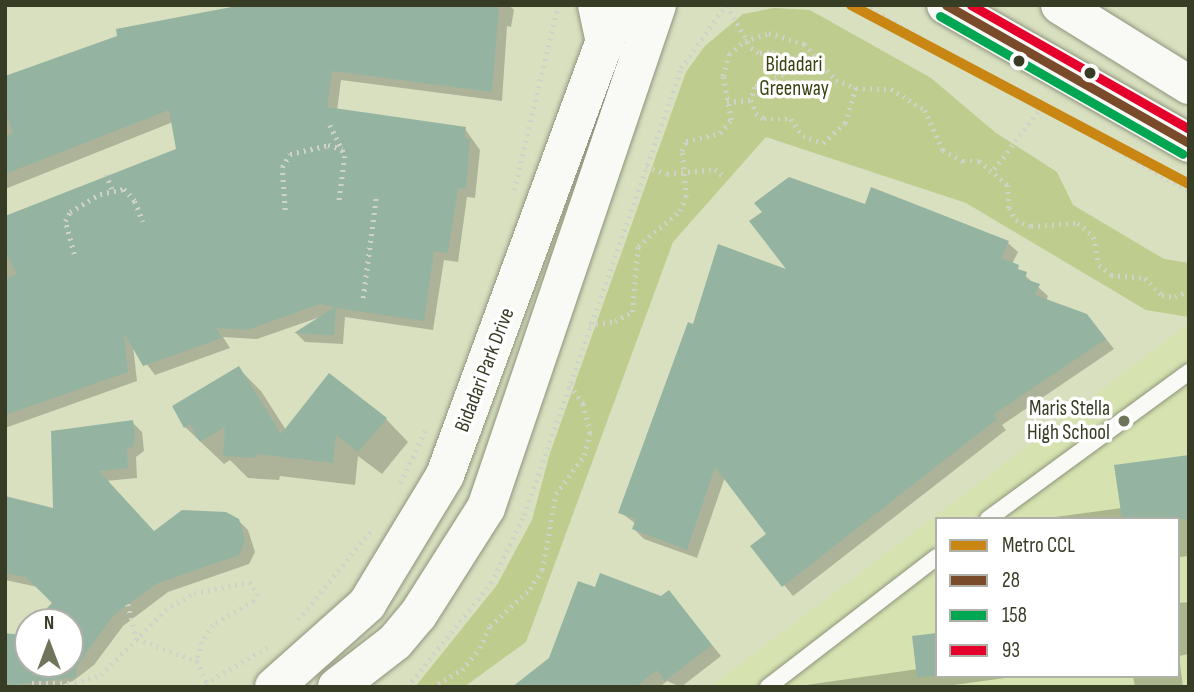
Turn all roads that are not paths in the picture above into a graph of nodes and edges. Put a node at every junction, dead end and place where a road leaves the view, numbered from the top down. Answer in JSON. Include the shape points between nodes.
{"nodes":[{"id":1,"x":597,"y":5,"type":"edge"},
{"id":2,"x":618,"y":5,"type":"edge"},
{"id":3,"x":657,"y":5,"type":"edge"},
{"id":4,"x":946,"y":5,"type":"edge"},
{"id":5,"x":1060,"y":5,"type":"edge"},
{"id":6,"x":605,"y":44,"type":"junction"},
{"id":7,"x":1189,"y":85,"type":"edge"},
{"id":8,"x":1189,"y":143,"type":"edge"},
{"id":9,"x":1189,"y":372,"type":"edge"},
{"id":10,"x":991,"y":517,"type":"edge"},
{"id":11,"x":935,"y":559,"type":"edge"},
{"id":12,"x":367,"y":604,"type":"junction"},
{"id":13,"x":395,"y":642,"type":"junction"},
{"id":14,"x":350,"y":681,"type":"edge"},
{"id":15,"x":274,"y":687,"type":"edge"},
{"id":16,"x":768,"y":687,"type":"edge"}],
"edges":[{"from":1,"to":6,"type":"main road"},
{"from":2,"to":6,"type":"main road","name":"Bidadari Park Drive"},
{"from":3,"to":13,"type":"main road","name":"Bidadari Park Drive","via":[[486,509],[446,578]]},
{"from":4,"to":8,"type":"main road"},
{"from":5,"to":7,"type":"main road","via":[[1112,33]]},
{"from":6,"to":12,"type":"main road","name":"Bidadari Park Drive","via":[[445,475]]},
{"from":9,"to":10,"type":"lane"},
{"from":11,"to":16,"type":"lane"},
{"from":12,"to":13,"type":"main road","via":[[357,630],[360,647],[371,649]]},
{"from":12,"to":15,"type":"main road","name":"Bidadari Park Drive"},
{"from":13,"to":14,"type":"main road","name":"Bidadari Park Drive"}]}
